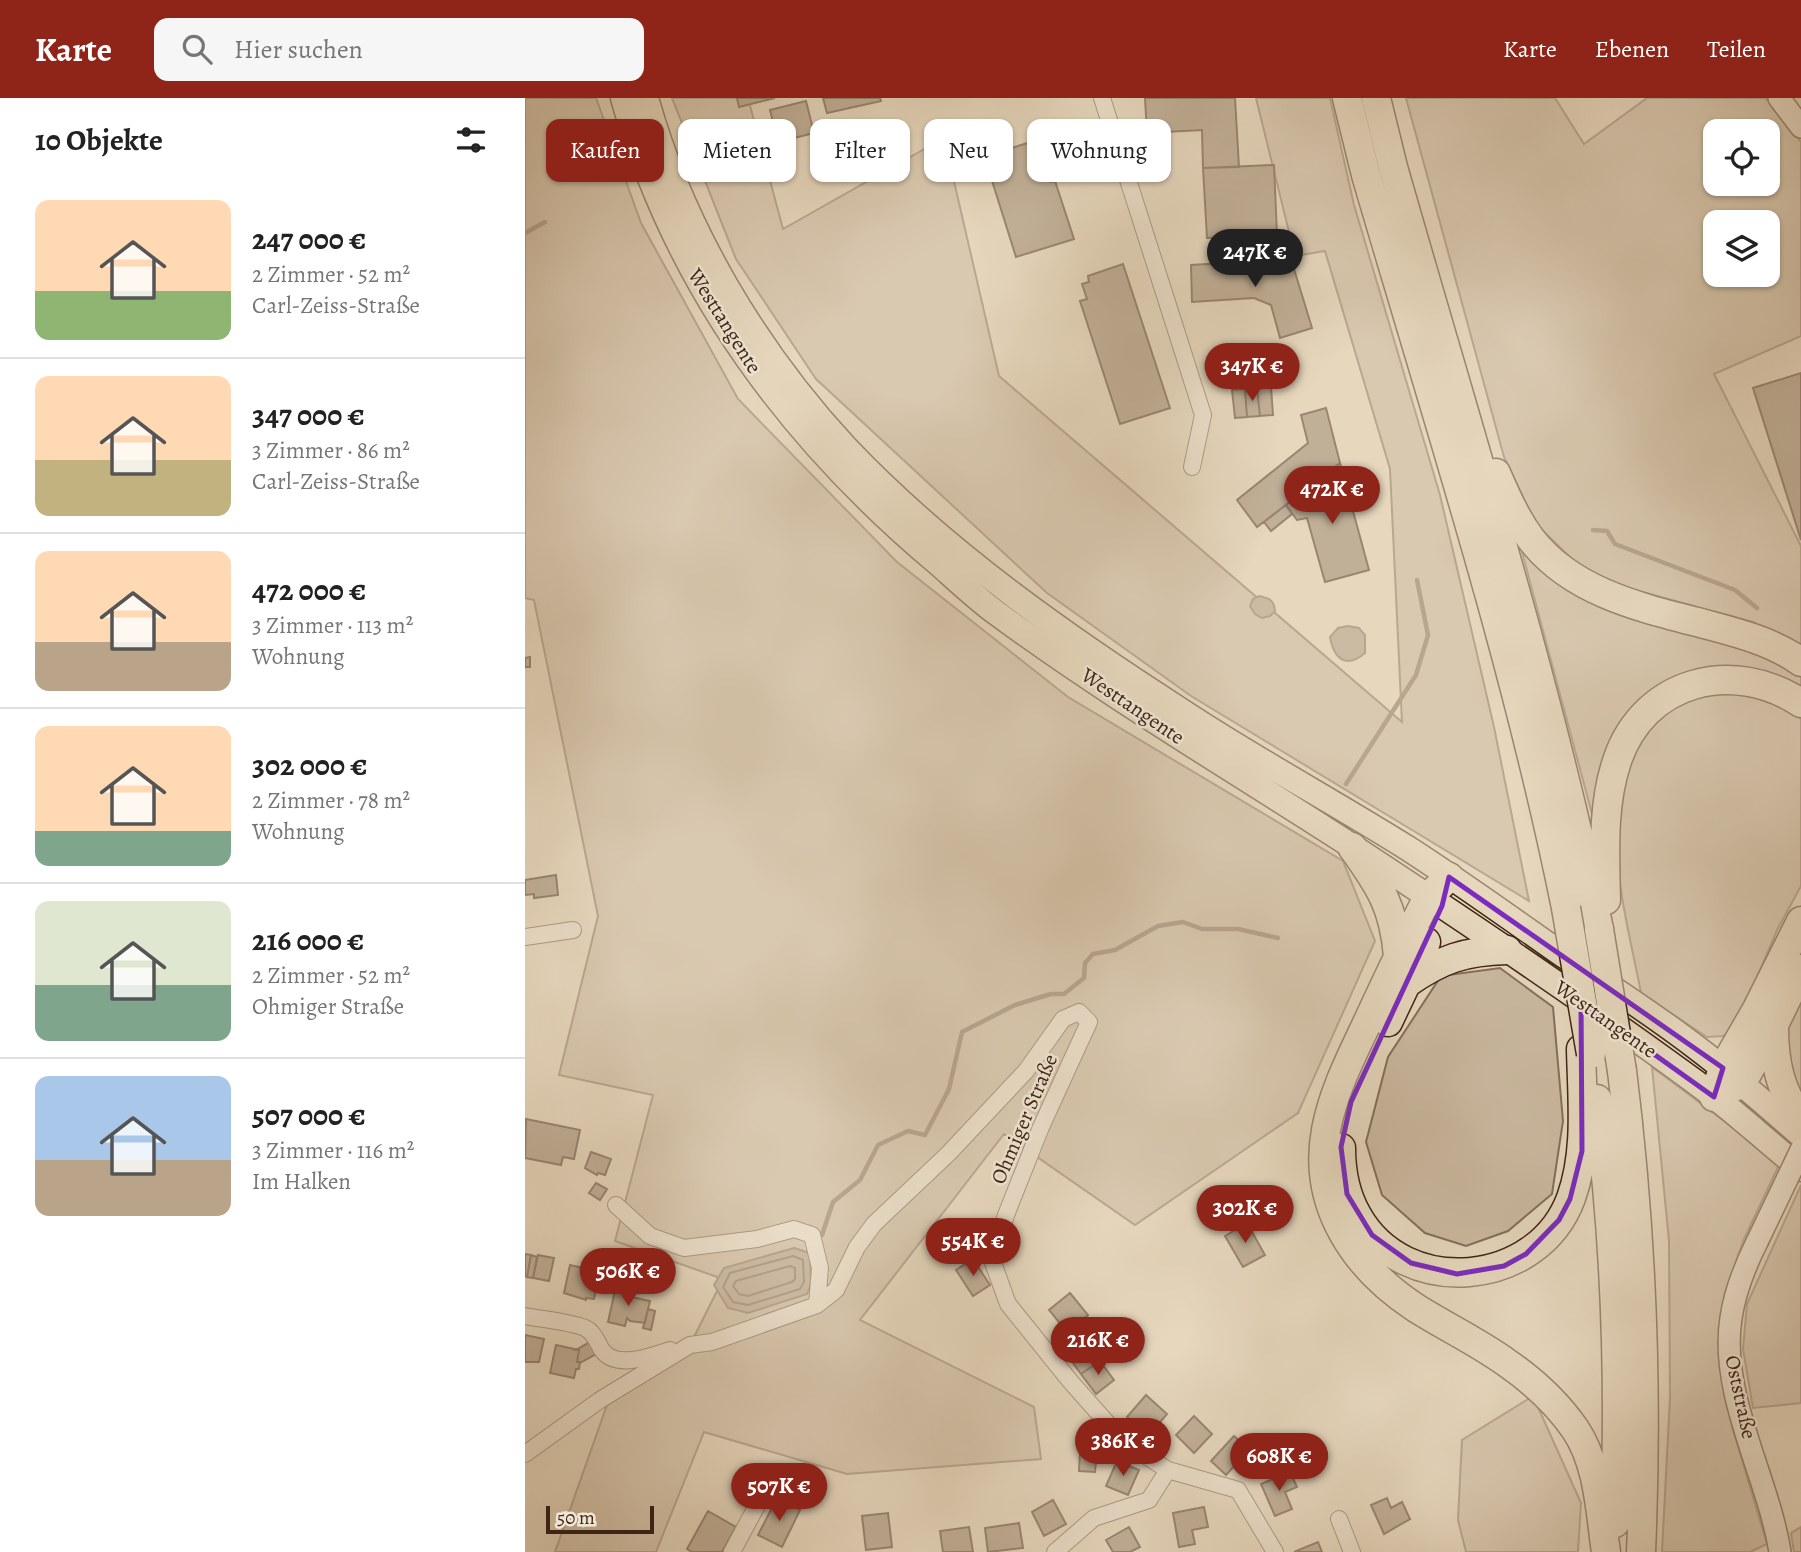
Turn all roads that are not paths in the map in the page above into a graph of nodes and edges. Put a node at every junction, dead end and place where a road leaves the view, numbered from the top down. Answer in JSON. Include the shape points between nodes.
{"nodes":[{"id":1,"x":623,"y":98,"type":"edge"},
{"id":2,"x":646,"y":98,"type":"edge"},
{"id":3,"x":1102,"y":98,"type":"edge"},
{"id":4,"x":1347,"y":98,"type":"edge"},
{"id":5,"x":1376,"y":98,"type":"edge"},
{"id":6,"x":1779,"y":98,"type":"edge"},
{"id":7,"x":1801,"y":127,"type":"edge"},
{"id":8,"x":1448,"y":360,"type":"junction"},
{"id":9,"x":1192,"y":467,"type":"dead end"},
{"id":10,"x":1801,"y":662,"type":"edge"},
{"id":11,"x":1801,"y":703,"type":"edge"},
{"id":12,"x":1352,"y":847,"type":"junction"},
{"id":13,"x":1450,"y":877,"type":"junction"},
{"id":14,"x":1435,"y":902,"type":"junction"},
{"id":15,"x":1801,"y":921,"type":"edge"},
{"id":16,"x":573,"y":930,"type":"dead end"},
{"id":17,"x":1603,"y":932,"type":"junction"},
{"id":18,"x":525,"y":937,"type":"edge"},
{"id":19,"x":1507,"y":950,"type":"junction"},
{"id":20,"x":1398,"y":956,"type":"junction"},
{"id":21,"x":1801,"y":969,"type":"edge"},
{"id":22,"x":1407,"y":983,"type":"junction"},
{"id":23,"x":1774,"y":1025,"type":"junction"},
{"id":24,"x":1586,"y":1052,"type":"junction"},
{"id":25,"x":1733,"y":1075,"type":"junction"},
{"id":26,"x":1714,"y":1097,"type":"junction"},
{"id":27,"x":1801,"y":1119,"type":"edge"},
{"id":28,"x":1801,"y":1135,"type":"edge"},
{"id":29,"x":1801,"y":1150,"type":"edge"},
{"id":30,"x":1801,"y":1169,"type":"edge"},
{"id":31,"x":616,"y":1205,"type":"dead end"},
{"id":32,"x":817,"y":1305,"type":"junction"},
{"id":33,"x":525,"y":1316,"type":"edge"},
{"id":34,"x":690,"y":1345,"type":"junction"},
{"id":35,"x":525,"y":1454,"type":"edge"},
{"id":36,"x":1168,"y":1470,"type":"junction"},
{"id":37,"x":761,"y":1498,"type":"dead end"},
{"id":38,"x":1339,"y":1519,"type":"dead end"},
{"id":39,"x":732,"y":1552,"type":"edge"},
{"id":40,"x":1055,"y":1552,"type":"edge"},
{"id":41,"x":1275,"y":1552,"type":"edge"},
{"id":42,"x":1353,"y":1552,"type":"edge"},
{"id":43,"x":1606,"y":1552,"type":"edge"},
{"id":44,"x":1613,"y":1552,"type":"edge"},
{"id":45,"x":1641,"y":1552,"type":"edge"},
{"id":46,"x":1780,"y":1552,"type":"edge"}],
"edges":[{"from":1,"to":12,"type":"main road","name":"Westtangente","via":[[669,221],[723,323],[789,417],[867,502],[992,610],[1135,710]]},
{"from":2,"to":13,"type":"main road","name":"Westtangente","via":[[689,213],[743,312],[808,404],[884,486],[1009,591],[1098,656]]},
{"from":3,"to":9,"type":"street","via":[[1203,415]]},
{"from":4,"to":24,"type":"highway","bridge":true,"via":[[1508,666],[1552,839],[1581,990]]},
{"from":5,"to":8,"type":"highway"},
{"from":6,"to":7,"type":"street"},
{"from":8,"to":10,"type":"highway","via":[[1515,516],[1552,561],[1622,601],[1769,644]]},
{"from":8,"to":17,"type":"highway","via":[[1536,662]]},
{"from":11,"to":17,"type":"highway","via":[[1760,682],[1709,680],[1661,700],[1642,717],[1616,762],[1610,790]]},
{"from":12,"to":14,"type":"main road","name":"Westtangente"},
{"from":12,"to":20,"type":"highway","via":[[1386,899],[1396,927]]},
{"from":13,"to":14,"type":"highway"},
{"from":13,"to":25,"type":"main road","name":"Westtangente"},
{"from":14,"to":19,"type":"main road","name":"Westtangente"},
{"from":14,"to":20,"type":"highway"},
{"from":14,"to":22,"type":"highway"},
{"from":15,"to":25,"type":"highway","via":[[1751,1021]]},
{"from":16,"to":18,"type":"street"},
{"from":17,"to":45,"type":"highway","bridge":true,"via":[[1633,1175],[1642,1301]]},
{"from":19,"to":22,"type":"highway","via":[[1454,956]]},
{"from":19,"to":26,"type":"main road","name":"Westtangente"},
{"from":20,"to":43,"type":"highway","via":[[1343,1074],[1326,1130],[1322,1158],[1333,1216],[1365,1266],[1389,1288],[1509,1364],[1560,1409],[1589,1458]]},
{"from":21,"to":23,"type":"highway"},
{"from":22,"to":24,"type":"highway","via":[[1344,1123],[1341,1171],[1357,1216],[1390,1251],[1411,1264],[1457,1274],[1481,1272],[1504,1266],[1544,1239],[1570,1199],[1582,1151]]},
{"from":23,"to":25,"type":"highway"},
{"from":23,"to":27,"type":"highway","via":[[1779,1077]]},
{"from":24,"to":44,"type":"highway","via":[[1600,1122],[1614,1309]]},
{"from":25,"to":26,"type":"highway"},
{"from":25,"to":28,"type":"main road","name":"Westtangente"},
{"from":26,"to":30,"type":"main road","name":"Westtangente"},
{"from":29,"to":46,"type":"street","name":"Oststraße","bridge":true,"via":[[1743,1270],[1731,1318],[1736,1392]]},
{"from":31,"to":32,"type":"street","via":[[650,1236],[684,1248],[795,1229],[812,1235],[820,1268]]},
{"from":32,"to":34,"type":"street","name":"Ohmiger Straße","via":[[712,1342]]},
{"from":32,"to":36,"type":"street","name":"Ohmiger Straße","via":[[837,1290],[857,1247],[874,1224],[1026,1071],[1063,1019],[1079,1012],[1089,1022],[1041,1127],[992,1260],[1008,1304],[1070,1381],[1125,1442]]},
{"from":33,"to":34,"type":"street","via":[[586,1328],[614,1359],[645,1359]]},
{"from":34,"to":35,"type":"street","name":"Ohmiger Straße","via":[[600,1400]]},
{"from":36,"to":40,"type":"street","via":[[1149,1500],[1094,1518]]},
{"from":36,"to":41,"type":"street","name":"Ohmiger Straße","via":[[1238,1490]]},
{"from":37,"to":39,"type":"street"},
{"from":38,"to":42,"type":"street"}]}
